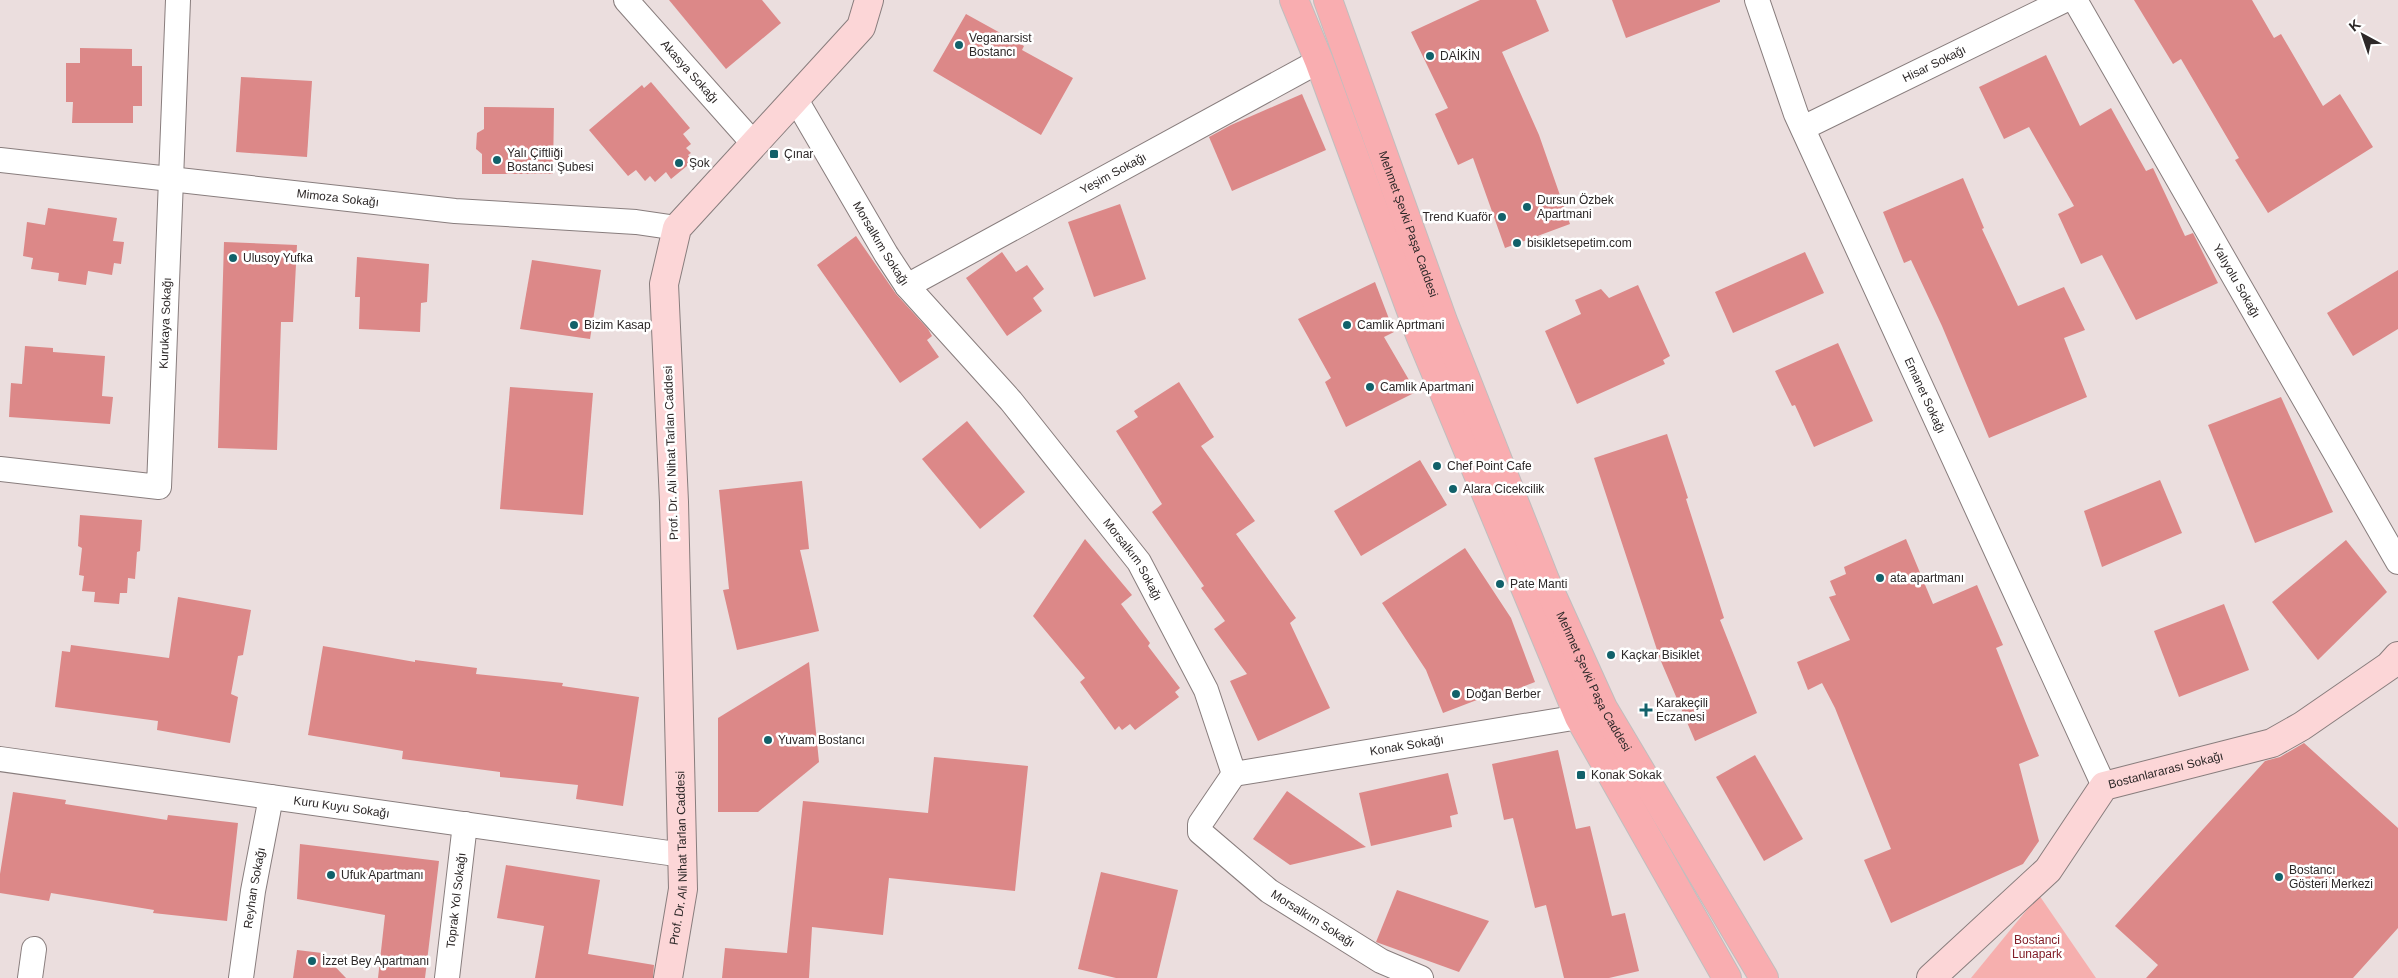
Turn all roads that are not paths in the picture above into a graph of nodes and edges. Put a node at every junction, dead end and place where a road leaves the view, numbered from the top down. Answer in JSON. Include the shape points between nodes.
{"nodes":[{"id":1,"x":178,"y":0,"type":"edge"},
{"id":2,"x":626,"y":0,"type":"edge"},
{"id":3,"x":870,"y":0,"type":"edge"},
{"id":4,"x":1294,"y":0,"type":"edge"},
{"id":5,"x":1328,"y":0,"type":"edge"},
{"id":6,"x":1757,"y":0,"type":"edge"},
{"id":7,"x":2065,"y":0,"type":"edge"},
{"id":8,"x":2075,"y":0,"type":"edge"},
{"id":9,"x":1319,"y":61,"type":"junction"},
{"id":10,"x":795,"y":98,"type":"junction"},
{"id":11,"x":1803,"y":128,"type":"junction"},
{"id":12,"x":754,"y":144,"type":"junction"},
{"id":13,"x":0,"y":160,"type":"edge"},
{"id":14,"x":170,"y":179,"type":"junction"},
{"id":15,"x":677,"y":228,"type":"junction"},
{"id":16,"x":907,"y":286,"type":"junction"},
{"id":17,"x":0,"y":469,"type":"edge"},
{"id":18,"x":2398,"y":562,"type":"edge"},
{"id":19,"x":2398,"y":656,"type":"edge"},
{"id":20,"x":1579,"y":717,"type":"junction"},
{"id":21,"x":0,"y":759,"type":"edge"},
{"id":22,"x":1234,"y":774,"type":"junction"},
{"id":23,"x":2104,"y":786,"type":"junction"},
{"id":24,"x":271,"y":797,"type":"junction"},
{"id":25,"x":465,"y":824,"type":"junction"},
{"id":26,"x":683,"y":855,"type":"junction"},
{"id":27,"x":34,"y":949,"type":"dead end"},
{"id":28,"x":30,"y":978,"type":"edge"},
{"id":29,"x":241,"y":978,"type":"edge"},
{"id":30,"x":447,"y":978,"type":"edge"},
{"id":31,"x":668,"y":978,"type":"edge"},
{"id":32,"x":1421,"y":978,"type":"edge"},
{"id":33,"x":1727,"y":978,"type":"edge"},
{"id":34,"x":1764,"y":978,"type":"edge"},
{"id":35,"x":1931,"y":978,"type":"edge"}],
"edges":[{"from":1,"to":14,"type":"street","name":"Kurukaya Sokağı"},
{"from":2,"to":12,"type":"street","name":"Akasya Sokağı"},
{"from":3,"to":10,"type":"main road","name":"Prof. Dr. Ali Nihat Tarlan Caddesi","via":[[861,27]]},
{"from":4,"to":9,"type":"main road","name":"Mehmet Şevki Paşa Caddesi"},
{"from":5,"to":34,"type":"main road","name":"Mehmet Şevki Paşa Caddesi","via":[[1442,321],[1545,580],[1603,708]]},
{"from":6,"to":11,"type":"street","name":"Emanet Sokağı"},
{"from":7,"to":11,"type":"street","name":"Hisar Sokağı"},
{"from":8,"to":18,"type":"street","name":"Yalıyolu Sokağı"},
{"from":9,"to":16,"type":"street","name":"Yeşim Sokağı"},
{"from":9,"to":20,"type":"main road","name":"Mehmet Şevki Paşa Caddesi","via":[[1420,335]]},
{"from":10,"to":12,"type":"main road","name":"Prof. Dr. Ali Nihat Tarlan Caddesi"},
{"from":10,"to":16,"type":"street","name":"Morsalkım Sokağı"},
{"from":11,"to":23,"type":"street","name":"Emanet Sokağı"},
{"from":12,"to":15,"type":"main road","name":"Prof. Dr. Ali Nihat Tarlan Caddesi"},
{"from":13,"to":14,"type":"street","name":"Mimoza Sokağı"},
{"from":14,"to":15,"type":"street","name":"Mimoza Sokağı","via":[[455,211],[636,222]]},
{"from":14,"to":17,"type":"street","name":"Kurukaya Sokağı","via":[[159,487]]},
{"from":15,"to":26,"type":"main road","name":"Prof. Dr. Ali Nihat Tarlan Caddesi","via":[[664,284],[674,502]]},
{"from":16,"to":22,"type":"street","name":"Morsalkım Sokağı","via":[[1011,401],[1139,562],[1206,690]]},
{"from":19,"to":23,"type":"main road","name":"Bostanlararası Sokağı","via":[[2390,666],[2272,743]]},
{"from":20,"to":22,"type":"street","name":"Konak Sokağı"},
{"from":20,"to":33,"type":"main road","name":"Mehmet Şevki Paşa Caddesi"},
{"from":21,"to":24,"type":"street","name":"Kuru Kuyu Sokağı"},
{"from":22,"to":32,"type":"street","name":"Morsalkım Sokağı","via":[[1200,824],[1200,832],[1269,891],[1381,961]]},
{"from":23,"to":35,"type":"main road","name":"Bostanlararası Sokağı","via":[[2048,870]]},
{"from":24,"to":25,"type":"street","name":"Kuru Kuyu Sokağı"},
{"from":24,"to":29,"type":"street","name":"Reyhan Sokağı"},
{"from":25,"to":26,"type":"street","name":"Kuru Kuyu Sokağı"},
{"from":25,"to":30,"type":"street","name":"Toprak Yol Sokağı"},
{"from":26,"to":31,"type":"main road","name":"Prof. Dr. Ali Nihat Tarlan Caddesi","via":[[683,890]]},
{"from":27,"to":28,"type":"street"}]}
